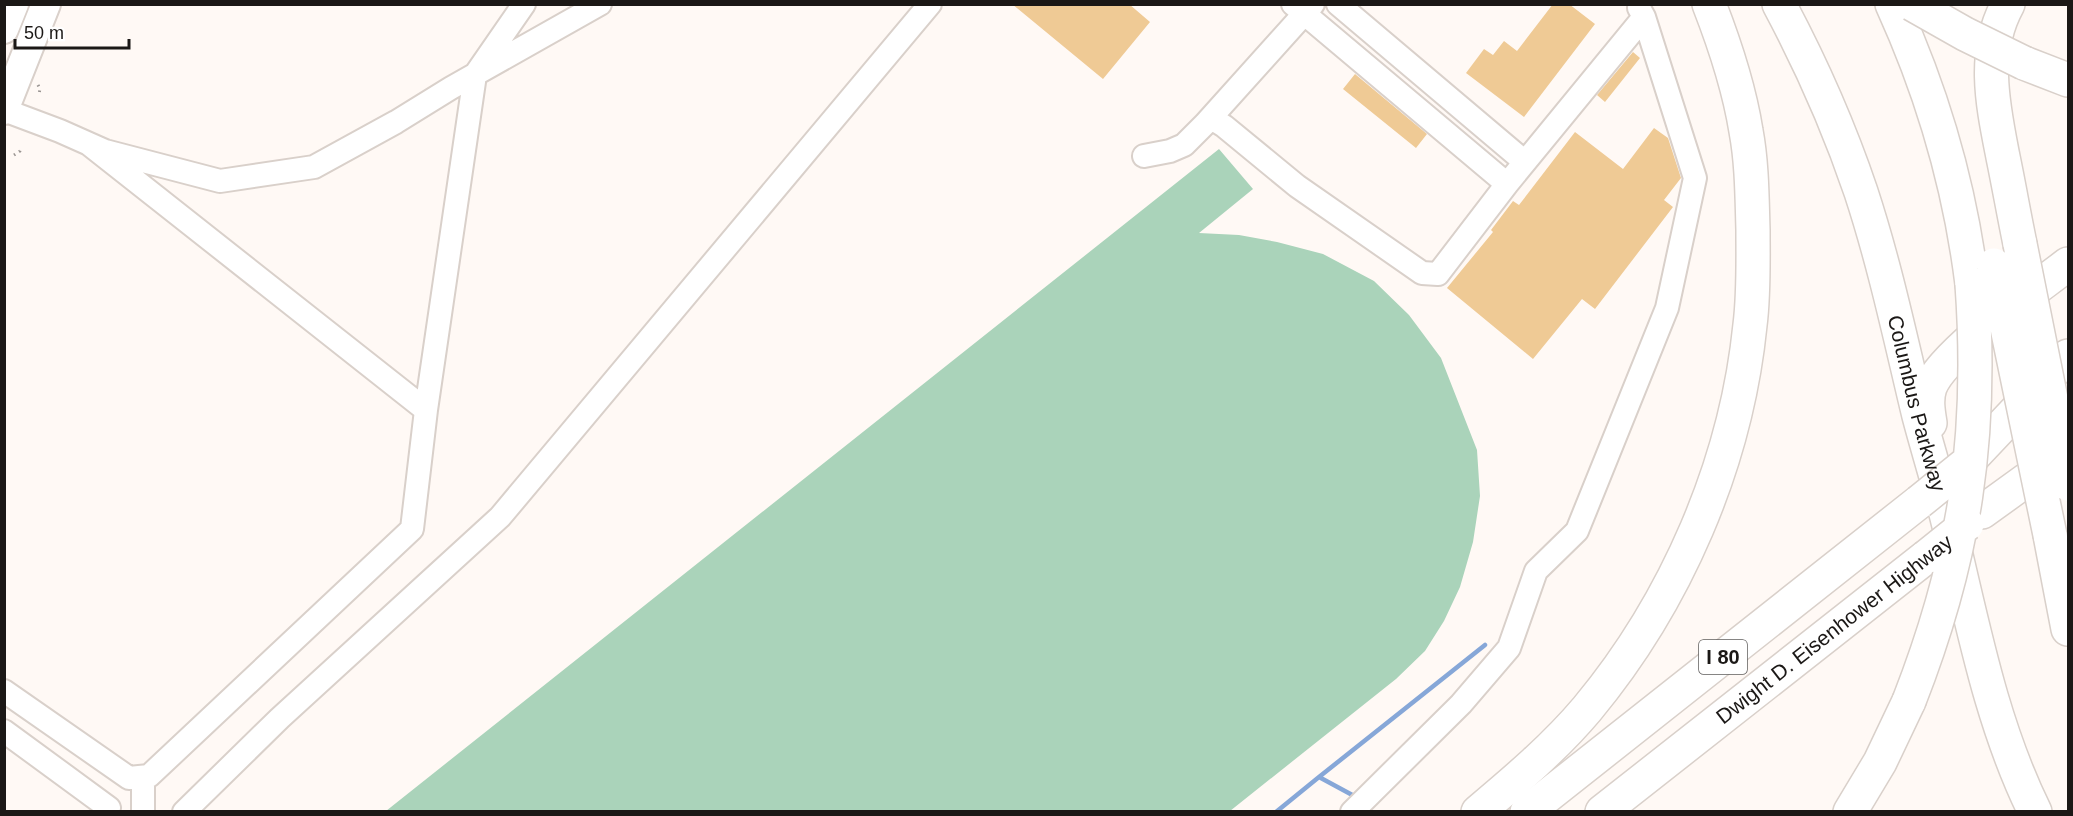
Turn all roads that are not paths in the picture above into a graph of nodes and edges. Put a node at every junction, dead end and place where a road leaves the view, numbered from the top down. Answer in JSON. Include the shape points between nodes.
{"nodes":[{"id":1,"x":14,"y":4,"type":"edge"},
{"id":2,"x":46,"y":4,"type":"edge"},
{"id":3,"x":524,"y":4,"type":"edge"},
{"id":4,"x":600,"y":4,"type":"edge"},
{"id":5,"x":930,"y":4,"type":"edge"},
{"id":6,"x":1338,"y":4,"type":"edge"},
{"id":7,"x":1709,"y":4,"type":"edge"},
{"id":8,"x":1779,"y":4,"type":"edge"},
{"id":9,"x":1892,"y":4,"type":"edge"},
{"id":10,"x":1897,"y":4,"type":"edge"},
{"id":11,"x":1912,"y":4,"type":"edge"},
{"id":12,"x":2008,"y":4,"type":"edge"},
{"id":13,"x":1303,"y":8,"type":"edge"},
{"id":14,"x":1640,"y":11,"type":"edge"},
{"id":15,"x":4,"y":29,"type":"edge"},
{"id":16,"x":475,"y":75,"type":"junction"},
{"id":17,"x":2068,"y":80,"type":"edge"},
{"id":18,"x":4,"y":110,"type":"edge"},
{"id":19,"x":1211,"y":118,"type":"junction"},
{"id":20,"x":89,"y":144,"type":"junction"},
{"id":21,"x":1144,"y":156,"type":"dead end"},
{"id":22,"x":1525,"y":162,"type":"junction"},
{"id":23,"x":1507,"y":184,"type":"junction"},
{"id":24,"x":2068,"y":264,"type":"edge"},
{"id":25,"x":1983,"y":275,"type":"junction"},
{"id":26,"x":2068,"y":356,"type":"edge"},
{"id":27,"x":2068,"y":383,"type":"edge"},
{"id":28,"x":426,"y":410,"type":"junction"},
{"id":29,"x":2068,"y":449,"type":"edge"},
{"id":30,"x":1941,"y":482,"type":"junction"},
{"id":31,"x":2068,"y":484,"type":"edge"},
{"id":32,"x":2068,"y":629,"type":"edge"},
{"id":33,"x":4,"y":691,"type":"edge"},
{"id":34,"x":4,"y":731,"type":"edge"},
{"id":35,"x":64,"y":733,"type":"junction"},
{"id":36,"x":43,"y":760,"type":"junction"},
{"id":37,"x":136,"y":778,"type":"junction"},
{"id":38,"x":108,"y":810,"type":"edge"},
{"id":39,"x":143,"y":812,"type":"edge"},
{"id":40,"x":184,"y":812,"type":"edge"},
{"id":41,"x":1352,"y":812,"type":"edge"},
{"id":42,"x":1478,"y":812,"type":"edge"},
{"id":43,"x":1527,"y":812,"type":"edge"},
{"id":44,"x":1602,"y":812,"type":"edge"},
{"id":45,"x":1851,"y":812,"type":"edge"},
{"id":46,"x":2035,"y":812,"type":"edge"}],
"edges":[{"from":1,"to":15,"type":"main road"},
{"from":2,"to":18,"type":"main road"},
{"from":3,"to":16,"type":"street"},
{"from":4,"to":16,"type":"street"},
{"from":5,"to":40,"type":"street","via":[[500,517],[280,718]]},
{"from":6,"to":22,"type":"street"},
{"from":7,"to":42,"type":"highway","via":[[1740,100],[1751,177],[1750,326],[1740,393],[1725,451],[1684,557],[1623,662],[1568,729]]},
{"from":8,"to":30,"type":"highway","name":"Columbus Parkway","via":[[1829,108],[1861,193]]},
{"from":9,"to":25,"type":"highway","via":[[1942,134],[1958,200]]},
{"from":10,"to":25,"type":"highway","via":[[1930,62],[1960,130],[1973,174]]},
{"from":11,"to":17,"type":"highway","bridge":true,"via":[[2024,63]]},
{"from":12,"to":31,"type":"highway","bridge":true,"via":[[1994,41],[1991,86]]},
{"from":13,"to":19,"type":"street"},
{"from":13,"to":23,"type":"street"},
{"from":14,"to":22,"type":"street"},
{"from":14,"to":41,"type":"street","via":[[1695,177],[1667,308],[1577,531],[1536,571],[1509,648],[1461,704]]},
{"from":16,"to":20,"type":"street","via":[[314,167],[220,181]]},
{"from":16,"to":28,"type":"street"},
{"from":18,"to":20,"type":"street"},
{"from":19,"to":21,"type":"street","via":[[1184,145]]},
{"from":19,"to":23,"type":"street","via":[[1297,186],[1422,273],[1438,274]]},
{"from":20,"to":28,"type":"street"},
{"from":22,"to":23,"type":"street"},
{"from":24,"to":30,"type":"highway","via":[[1975,338],[1931,384],[1927,399]]},
{"from":25,"to":32,"type":"highway","bridge":true,"via":[[2050,535]]},
{"from":25,"to":45,"type":"highway","bridge":true,"via":[[1973,448],[1967,498],[1947,591],[1909,701]]},
{"from":26,"to":30,"type":"highway"},
{"from":27,"to":30,"type":"highway","number":"I 80"},
{"from":28,"to":37,"type":"street","via":[[412,529],[149,776]]},
{"from":29,"to":44,"type":"highway","name":"Dwight D. Eisenhower Highway","number":"I 80","bridge":true,"via":[[1982,512]]},
{"from":30,"to":43,"type":"highway","number":"I 80"},
{"from":30,"to":46,"type":"highway","name":"Columbus Parkway","via":[[1995,713]]},
{"from":33,"to":35,"type":"street"},
{"from":34,"to":36,"type":"street"},
{"from":35,"to":36,"type":"street"},
{"from":35,"to":37,"type":"street"},
{"from":36,"to":38,"type":"street"},
{"from":37,"to":38,"type":"street"},
{"from":37,"to":39,"type":"street"}]}
